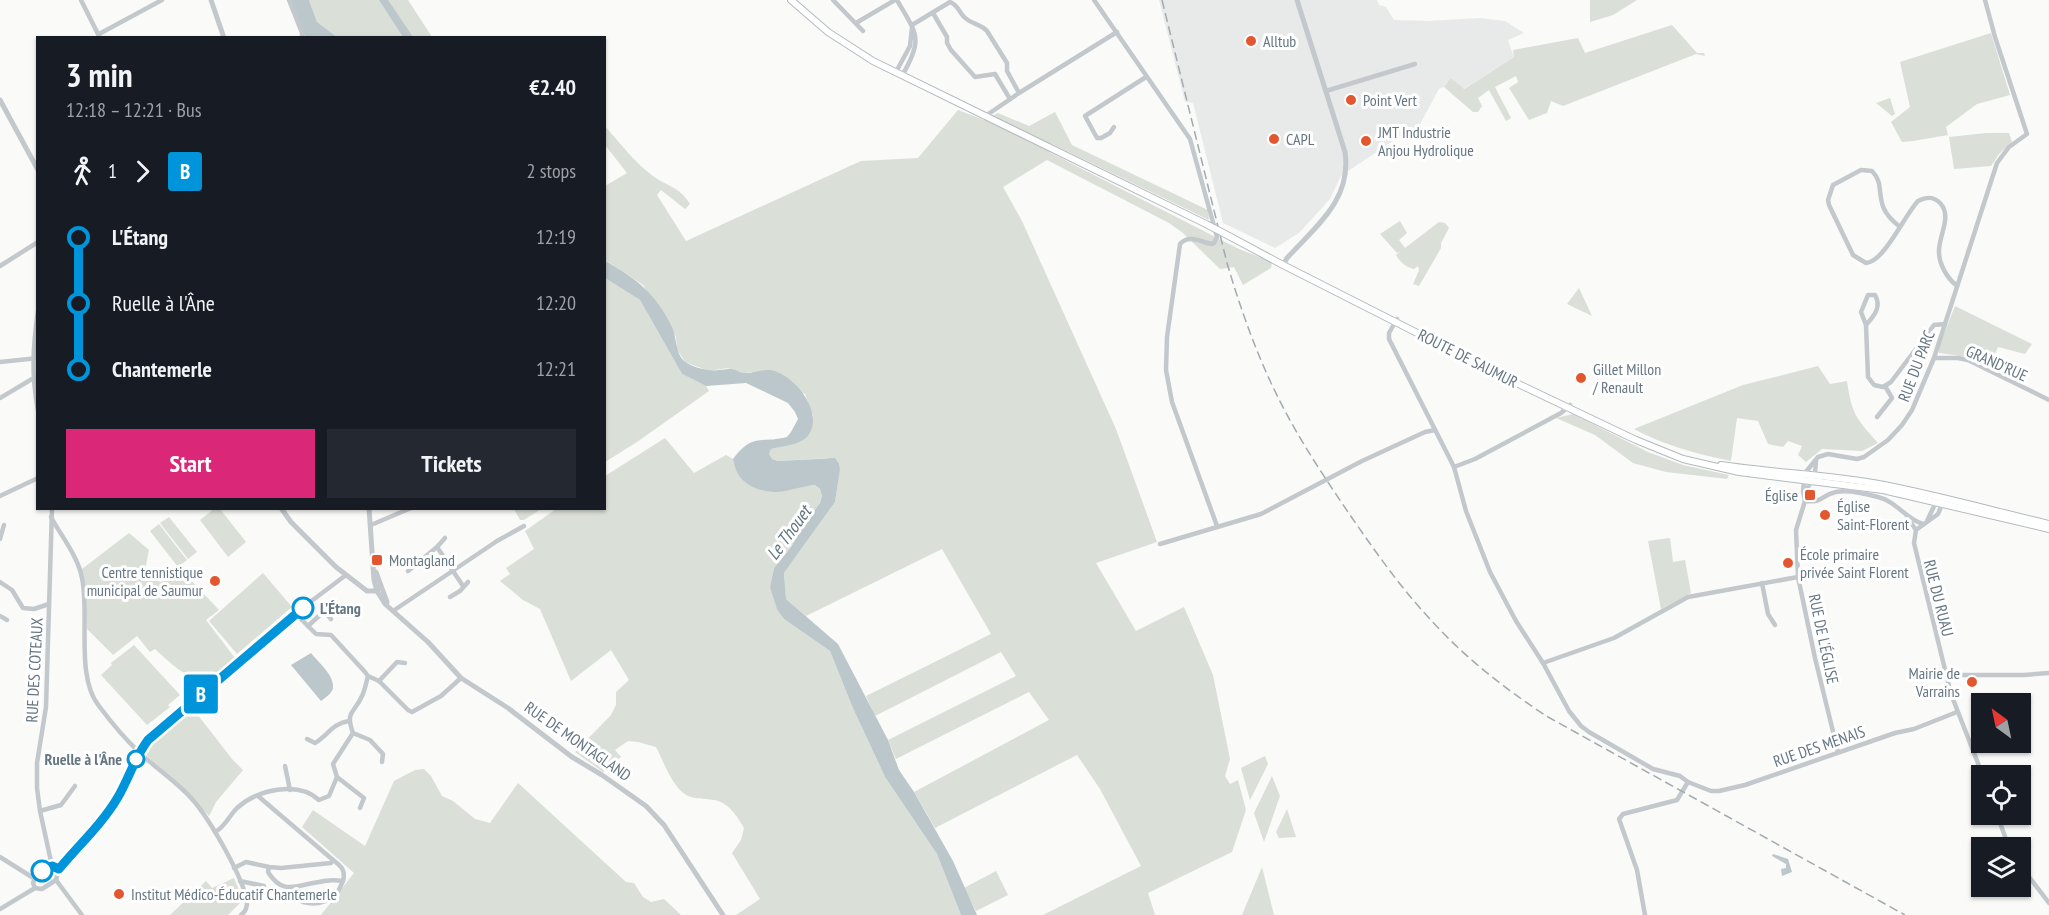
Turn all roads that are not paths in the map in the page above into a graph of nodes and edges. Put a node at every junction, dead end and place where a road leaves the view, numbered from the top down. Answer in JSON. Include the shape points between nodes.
{"nodes":[{"id":1,"x":81,"y":0,"type":"edge"},
{"id":2,"x":162,"y":0,"type":"edge"},
{"id":3,"x":211,"y":0,"type":"edge"},
{"id":4,"x":289,"y":0,"type":"edge"},
{"id":5,"x":791,"y":0,"type":"edge"},
{"id":6,"x":833,"y":0,"type":"edge"},
{"id":7,"x":896,"y":0,"type":"edge"},
{"id":8,"x":1094,"y":0,"type":"edge"},
{"id":9,"x":1297,"y":0,"type":"edge"},
{"id":10,"x":1985,"y":0,"type":"edge"},
{"id":11,"x":933,"y":13,"type":"junction"},
{"id":12,"x":856,"y":22,"type":"junction"},
{"id":13,"x":912,"y":25,"type":"junction"},
{"id":14,"x":863,"y":31,"type":"dead end"},
{"id":15,"x":1117,"y":32,"type":"junction"},
{"id":16,"x":99,"y":36,"type":"edge"},
{"id":17,"x":223,"y":36,"type":"edge"},
{"id":18,"x":302,"y":36,"type":"edge"},
{"id":19,"x":1415,"y":64,"type":"dead end"},
{"id":20,"x":1007,"y":67,"type":"junction"},
{"id":21,"x":899,"y":74,"type":"junction"},
{"id":22,"x":995,"y":74,"type":"junction"},
{"id":23,"x":1146,"y":77,"type":"junction"},
{"id":24,"x":1326,"y":91,"type":"junction"},
{"id":25,"x":1019,"y":93,"type":"junction"},
{"id":26,"x":1010,"y":99,"type":"junction"},
{"id":27,"x":0,"y":100,"type":"edge"},
{"id":28,"x":984,"y":117,"type":"junction"},
{"id":29,"x":1114,"y":127,"type":"dead end"},
{"id":30,"x":36,"y":166,"type":"edge"},
{"id":31,"x":1899,"y":226,"type":"junction"},
{"id":32,"x":36,"y":243,"type":"edge"},
{"id":33,"x":1284,"y":264,"type":"junction"},
{"id":34,"x":0,"y":266,"type":"edge"},
{"id":35,"x":1956,"y":285,"type":"junction"},
{"id":36,"x":1396,"y":321,"type":"junction"},
{"id":37,"x":1945,"y":324,"type":"junction"},
{"id":38,"x":1866,"y":325,"type":"junction"},
{"id":39,"x":36,"y":342,"type":"edge"},
{"id":40,"x":35,"y":358,"type":"edge"},
{"id":41,"x":1934,"y":358,"type":"junction"},
{"id":42,"x":0,"y":362,"type":"edge"},
{"id":43,"x":32,"y":379,"type":"junction"},
{"id":44,"x":1885,"y":386,"type":"junction"},
{"id":45,"x":0,"y":398,"type":"edge"},
{"id":46,"x":36,"y":400,"type":"edge"},
{"id":47,"x":2049,"y":400,"type":"edge"},
{"id":48,"x":1569,"y":406,"type":"junction"},
{"id":49,"x":1877,"y":417,"type":"dead end"},
{"id":50,"x":1435,"y":430,"type":"junction"},
{"id":51,"x":1816,"y":460,"type":"junction"},
{"id":52,"x":1713,"y":465,"type":"junction"},
{"id":53,"x":1454,"y":467,"type":"junction"},
{"id":54,"x":1805,"y":473,"type":"junction"},
{"id":55,"x":1815,"y":474,"type":"junction"},
{"id":56,"x":36,"y":479,"type":"edge"},
{"id":57,"x":1803,"y":481,"type":"junction"},
{"id":58,"x":1812,"y":482,"type":"junction"},
{"id":59,"x":0,"y":496,"type":"edge"},
{"id":60,"x":1941,"y":497,"type":"junction"},
{"id":61,"x":1805,"y":501,"type":"junction"},
{"id":62,"x":1935,"y":503,"type":"junction"},
{"id":63,"x":1943,"y":505,"type":"junction"},
{"id":64,"x":52,"y":510,"type":"edge"},
{"id":65,"x":282,"y":510,"type":"edge"},
{"id":66,"x":369,"y":510,"type":"edge"},
{"id":67,"x":406,"y":510,"type":"edge"},
{"id":68,"x":1906,"y":515,"type":"junction"},
{"id":69,"x":51,"y":517,"type":"junction"},
{"id":70,"x":1925,"y":523,"type":"junction"},
{"id":71,"x":2049,"y":524,"type":"edge"},
{"id":72,"x":4,"y":525,"type":"dead end"},
{"id":73,"x":371,"y":525,"type":"junction"},
{"id":74,"x":524,"y":526,"type":"dead end"},
{"id":75,"x":1217,"y":526,"type":"junction"},
{"id":76,"x":2049,"y":529,"type":"edge"},
{"id":77,"x":50,"y":530,"type":"junction"},
{"id":78,"x":1916,"y":530,"type":"junction"},
{"id":79,"x":59,"y":532,"type":"junction"},
{"id":80,"x":62,"y":537,"type":"junction"},
{"id":81,"x":445,"y":538,"type":"dead end"},
{"id":82,"x":0,"y":539,"type":"edge"},
{"id":83,"x":50,"y":539,"type":"junction"},
{"id":84,"x":1160,"y":544,"type":"dead end"},
{"id":85,"x":437,"y":548,"type":"junction"},
{"id":86,"x":408,"y":571,"type":"dead end"},
{"id":87,"x":452,"y":571,"type":"junction"},
{"id":88,"x":349,"y":576,"type":"junction"},
{"id":89,"x":1798,"y":577,"type":"junction"},
{"id":90,"x":0,"y":582,"type":"edge"},
{"id":91,"x":468,"y":582,"type":"dead end"},
{"id":92,"x":1762,"y":583,"type":"junction"},
{"id":93,"x":463,"y":586,"type":"junction"},
{"id":94,"x":377,"y":588,"type":"junction"},
{"id":95,"x":450,"y":597,"type":"dead end"},
{"id":96,"x":49,"y":604,"type":"junction"},
{"id":97,"x":393,"y":611,"type":"junction"},
{"id":98,"x":295,"y":613,"type":"junction"},
{"id":99,"x":0,"y":616,"type":"edge"},
{"id":100,"x":331,"y":619,"type":"dead end"},
{"id":101,"x":7,"y":620,"type":"dead end"},
{"id":102,"x":1775,"y":625,"type":"dead end"},
{"id":103,"x":308,"y":626,"type":"junction"},
{"id":104,"x":405,"y":663,"type":"dead end"},
{"id":105,"x":1543,"y":663,"type":"junction"},
{"id":106,"x":1945,"y":672,"type":"junction"},
{"id":107,"x":2049,"y":673,"type":"edge"},
{"id":108,"x":368,"y":676,"type":"junction"},
{"id":109,"x":461,"y":678,"type":"junction"},
{"id":110,"x":379,"y":681,"type":"junction"},
{"id":111,"x":1958,"y":712,"type":"junction"},
{"id":112,"x":349,"y":721,"type":"junction"},
{"id":113,"x":354,"y":733,"type":"junction"},
{"id":114,"x":308,"y":739,"type":"dead end"},
{"id":115,"x":139,"y":752,"type":"junction"},
{"id":116,"x":1838,"y":752,"type":"junction"},
{"id":117,"x":382,"y":762,"type":"dead end"},
{"id":118,"x":1979,"y":765,"type":"edge"},
{"id":119,"x":285,"y":766,"type":"dead end"},
{"id":120,"x":337,"y":777,"type":"junction"},
{"id":121,"x":1688,"y":782,"type":"junction"},
{"id":122,"x":75,"y":786,"type":"dead end"},
{"id":123,"x":290,"y":790,"type":"junction"},
{"id":124,"x":258,"y":796,"type":"junction"},
{"id":125,"x":360,"y":808,"type":"dead end"},
{"id":126,"x":40,"y":811,"type":"junction"},
{"id":127,"x":215,"y":832,"type":"junction"},
{"id":128,"x":0,"y":857,"type":"edge"},
{"id":129,"x":333,"y":860,"type":"junction"},
{"id":130,"x":52,"y":866,"type":"junction"},
{"id":131,"x":269,"y":867,"type":"junction"},
{"id":132,"x":234,"y":868,"type":"junction"},
{"id":133,"x":59,"y":869,"type":"junction"},
{"id":134,"x":35,"y":879,"type":"junction"},
{"id":135,"x":2031,"y":879,"type":"edge"},
{"id":136,"x":56,"y":880,"type":"junction"},
{"id":137,"x":240,"y":881,"type":"junction"},
{"id":138,"x":343,"y":881,"type":"junction"},
{"id":139,"x":264,"y":886,"type":"dead end"},
{"id":140,"x":35,"y":888,"type":"junction"},
{"id":141,"x":290,"y":888,"type":"junction"},
{"id":142,"x":2049,"y":903,"type":"edge"},
{"id":143,"x":0,"y":909,"type":"edge"},
{"id":144,"x":82,"y":915,"type":"edge"},
{"id":145,"x":241,"y":915,"type":"edge"},
{"id":146,"x":723,"y":915,"type":"edge"},
{"id":147,"x":1645,"y":915,"type":"edge"}],
"edges":[{"from":1,"to":16,"type":"street"},
{"from":2,"to":16,"type":"street"},
{"from":3,"to":17,"type":"street"},
{"from":4,"to":18,"type":"street"},
{"from":5,"to":21,"type":"main road","name":"ROUTE DE SAUMUR","via":[[841,42]]},
{"from":6,"to":12,"type":"street"},
{"from":7,"to":12,"type":"street"},
{"from":7,"to":13,"type":"street"},
{"from":8,"to":15,"type":"street"},
{"from":9,"to":24,"type":"street"},
{"from":10,"to":35,"type":"street","name":"RUE DU PARC","via":[[2027,134],[2009,147],[1997,163]]},
{"from":11,"to":13,"type":"street"},
{"from":11,"to":20,"type":"street","via":[[950,2],[955,4],[965,17],[983,26]]},
{"from":11,"to":22,"type":"street","via":[[951,50],[975,77]]},
{"from":12,"to":14,"type":"street"},
{"from":13,"to":21,"type":"street","via":[[910,46]]},
{"from":15,"to":23,"type":"street"},
{"from":15,"to":25,"type":"street"},
{"from":19,"to":24,"type":"street"},
{"from":20,"to":22,"type":"street"},
{"from":20,"to":25,"type":"street"},
{"from":21,"to":28,"type":"main road","name":"ROUTE DE SAUMUR"},
{"from":22,"to":26,"type":"street"},
{"from":23,"to":29,"type":"street","via":[[1085,116],[1097,138]]},
{"from":23,"to":75,"type":"street","via":[[1190,139],[1217,237],[1212,244],[1191,238],[1180,244],[1165,360],[1176,413]]},
{"from":24,"to":33,"type":"street","via":[[1346,152],[1347,174],[1340,197]]},
{"from":25,"to":26,"type":"street"},
{"from":26,"to":28,"type":"street"},
{"from":27,"to":30,"type":"street"},
{"from":28,"to":33,"type":"main road","name":"ROUTE DE SAUMUR","bridge":true},
{"from":31,"to":31,"type":"street","via":[[1884,212],[1878,180],[1872,171],[1861,170],[1833,185],[1829,205],[1846,245],[1858,260],[1877,260]]},
{"from":31,"to":35,"type":"street","via":[[1918,201],[1938,200],[1946,214],[1940,259]]},
{"from":32,"to":34,"type":"street"},
{"from":33,"to":36,"type":"main road","name":"ROUTE DE SAUMUR"},
{"from":35,"to":37,"type":"street","name":"RUE DU PARC"},
{"from":36,"to":48,"type":"main road","name":"ROUTE DE SAUMUR"},
{"from":36,"to":50,"type":"street","name":"RUE DES MENAIS","via":[[1389,339]]},
{"from":37,"to":41,"type":"street","name":"RUE DU PARC"},
{"from":37,"to":44,"type":"street","via":[[1934,325]]},
{"from":38,"to":38,"type":"street","via":[[1862,306],[1868,295],[1875,295],[1876,312]]},
{"from":38,"to":44,"type":"street","via":[[1868,377],[1874,385]]},
{"from":39,"to":40,"type":"street"},
{"from":40,"to":42,"type":"street"},
{"from":40,"to":43,"type":"street"},
{"from":41,"to":47,"type":"street","name":"GRAND'RUE","via":[[1968,360]]},
{"from":41,"to":51,"type":"street","name":"RUE DU PARC","via":[[1912,410],[1881,447],[1860,458],[1825,454]]},
{"from":43,"to":45,"type":"street"},
{"from":43,"to":46,"type":"street"},
{"from":44,"to":49,"type":"street","via":[[1892,398]]},
{"from":48,"to":52,"type":"main road","name":"ROUTE DE SAUMUR","via":[[1660,448]]},
{"from":48,"to":53,"type":"street"},
{"from":50,"to":53,"type":"street","name":"RUE DES MENAIS"},
{"from":50,"to":75,"type":"street","via":[[1362,461],[1262,514]]},
{"from":51,"to":54,"type":"street"},
{"from":51,"to":55,"type":"street"},
{"from":52,"to":54,"type":"main road"},
{"from":52,"to":57,"type":"main road"},
{"from":53,"to":105,"type":"street","name":"RUE DES MENAIS","via":[[1490,572]]},
{"from":54,"to":55,"type":"main road"},
{"from":54,"to":57,"type":"street"},
{"from":55,"to":58,"type":"street","name":"RUE DE L'ÉGLISE"},
{"from":55,"to":60,"type":"main road"},
{"from":56,"to":59,"type":"street"},
{"from":57,"to":58,"type":"main road"},
{"from":57,"to":61,"type":"street"},
{"from":58,"to":61,"type":"street","name":"RUE DE L'ÉGLISE"},
{"from":58,"to":62,"type":"main road","via":[[1883,490]]},
{"from":60,"to":62,"type":"street"},
{"from":60,"to":63,"type":"street"},
{"from":60,"to":71,"type":"main road"},
{"from":61,"to":68,"type":"street","name":"RUE DU RUAU","via":[[1820,501],[1841,491],[1880,497]]},
{"from":61,"to":89,"type":"street","name":"RUE DE L'ÉGLISE","via":[[1796,530]]},
{"from":62,"to":63,"type":"main road"},
{"from":62,"to":70,"type":"street"},
{"from":63,"to":70,"type":"street"},
{"from":63,"to":76,"type":"main road"},
{"from":64,"to":69,"type":"street","name":"RUE DES COTEAUX"},
{"from":65,"to":88,"type":"street","name":"RUE DE MONTAGLAND","via":[[320,552]]},
{"from":66,"to":73,"type":"street"},
{"from":67,"to":73,"type":"street"},
{"from":68,"to":70,"type":"street","name":"RUE DU RUAU"},
{"from":68,"to":78,"type":"street","name":"RUE DU RUAU"},
{"from":69,"to":77,"type":"street","name":"RUE DES COTEAUX"},
{"from":69,"to":79,"type":"street"},
{"from":70,"to":78,"type":"street"},
{"from":72,"to":82,"type":"street"},
{"from":73,"to":94,"type":"street"},
{"from":74,"to":87,"type":"street"},
{"from":75,"to":84,"type":"street"},
{"from":77,"to":79,"type":"street"},
{"from":77,"to":80,"type":"street"},
{"from":77,"to":83,"type":"street","name":"RUE DES COTEAUX"},
{"from":78,"to":106,"type":"street","name":"RUE DU RUAU","via":[[1914,543]]},
{"from":79,"to":80,"type":"street"},
{"from":80,"to":83,"type":"street","via":[[56,534]]},
{"from":80,"to":115,"type":"street","via":[[83,579],[89,689]]},
{"from":81,"to":85,"type":"street"},
{"from":83,"to":96,"type":"street","name":"RUE DES COTEAUX"},
{"from":85,"to":86,"type":"street"},
{"from":85,"to":87,"type":"street"},
{"from":87,"to":93,"type":"street"},
{"from":87,"to":97,"type":"street"},
{"from":88,"to":94,"type":"street","name":"RUE DE MONTAGLAND","via":[[367,591]]},
{"from":88,"to":98,"type":"street"},
{"from":89,"to":92,"type":"street"},
{"from":89,"to":116,"type":"street","name":"RUE DE L'ÉGLISE"},
{"from":90,"to":96,"type":"street","via":[[12,590],[23,608]]},
{"from":91,"to":93,"type":"street"},
{"from":92,"to":102,"type":"street","via":[[1768,614]]},
{"from":92,"to":105,"type":"street","via":[[1688,597],[1614,638]]},
{"from":93,"to":95,"type":"street"},
{"from":94,"to":97,"type":"street","name":"RUE DE MONTAGLAND"},
{"from":96,"to":126,"type":"street","name":"RUE DES COTEAUX","via":[[46,707],[37,764]]},
{"from":97,"to":109,"type":"street","name":"RUE DE MONTAGLAND"},
{"from":98,"to":103,"type":"street"},
{"from":98,"to":115,"type":"street"},
{"from":99,"to":101,"type":"street"},
{"from":100,"to":103,"type":"street","via":[[326,613],[321,614]]},
{"from":103,"to":108,"type":"street","via":[[316,634],[331,635]]},
{"from":104,"to":110,"type":"street","via":[[397,663]]},
{"from":105,"to":121,"type":"street","name":"RUE DES MENAIS","via":[[1581,726],[1653,769]]},
{"from":106,"to":107,"type":"street"},
{"from":106,"to":111,"type":"street","name":"RUE DU RUAU"},
{"from":108,"to":110,"type":"street"},
{"from":108,"to":112,"type":"street","via":[[362,698]]},
{"from":109,"to":110,"type":"street","via":[[441,696],[412,712]]},
{"from":109,"to":146,"type":"street","name":"RUE DE MONTAGLAND","via":[[646,807],[664,825]]},
{"from":111,"to":116,"type":"street","name":"RUE DES MENAIS"},
{"from":111,"to":118,"type":"street","name":"RUE DU RUAU"},
{"from":112,"to":113,"type":"street"},
{"from":112,"to":114,"type":"street","via":[[327,731],[318,742]]},
{"from":113,"to":117,"type":"street","via":[[370,740],[383,754]]},
{"from":113,"to":120,"type":"street","via":[[333,764]]},
{"from":115,"to":127,"type":"street","via":[[191,798]]},
{"from":115,"to":133,"type":"street","via":[[109,810]]},
{"from":116,"to":121,"type":"street","name":"RUE DES MENAIS","via":[[1719,791]]},
{"from":119,"to":123,"type":"street"},
{"from":120,"to":123,"type":"street","via":[[324,799]]},
{"from":120,"to":125,"type":"street","via":[[364,798]]},
{"from":121,"to":147,"type":"street","via":[[1677,800],[1623,814],[1619,819],[1637,870]]},
{"from":122,"to":126,"type":"street","via":[[61,805]]},
{"from":123,"to":124,"type":"street","via":[[269,790]]},
{"from":124,"to":127,"type":"street","via":[[238,807]]},
{"from":124,"to":129,"type":"street"},
{"from":126,"to":130,"type":"street","name":"RUE DES COTEAUX"},
{"from":127,"to":132,"type":"street"},
{"from":128,"to":134,"type":"street"},
{"from":129,"to":131,"type":"street"},
{"from":129,"to":138,"type":"street","via":[[343,869]]},
{"from":130,"to":133,"type":"street"},
{"from":130,"to":134,"type":"street"},
{"from":131,"to":132,"type":"street","via":[[246,862]]},
{"from":131,"to":141,"type":"street","via":[[274,881]]},
{"from":132,"to":137,"type":"street"},
{"from":133,"to":136,"type":"street"},
{"from":134,"to":140,"type":"street"},
{"from":135,"to":142,"type":"street"},
{"from":136,"to":140,"type":"street","via":[[42,889]]},
{"from":136,"to":144,"type":"street"},
{"from":137,"to":139,"type":"street"},
{"from":137,"to":145,"type":"street","via":[[247,907]]},
{"from":138,"to":141,"type":"street","via":[[320,881]]},
{"from":138,"to":141,"type":"street","via":[[336,894],[314,904],[299,900]]},
{"from":140,"to":143,"type":"street"}]}
